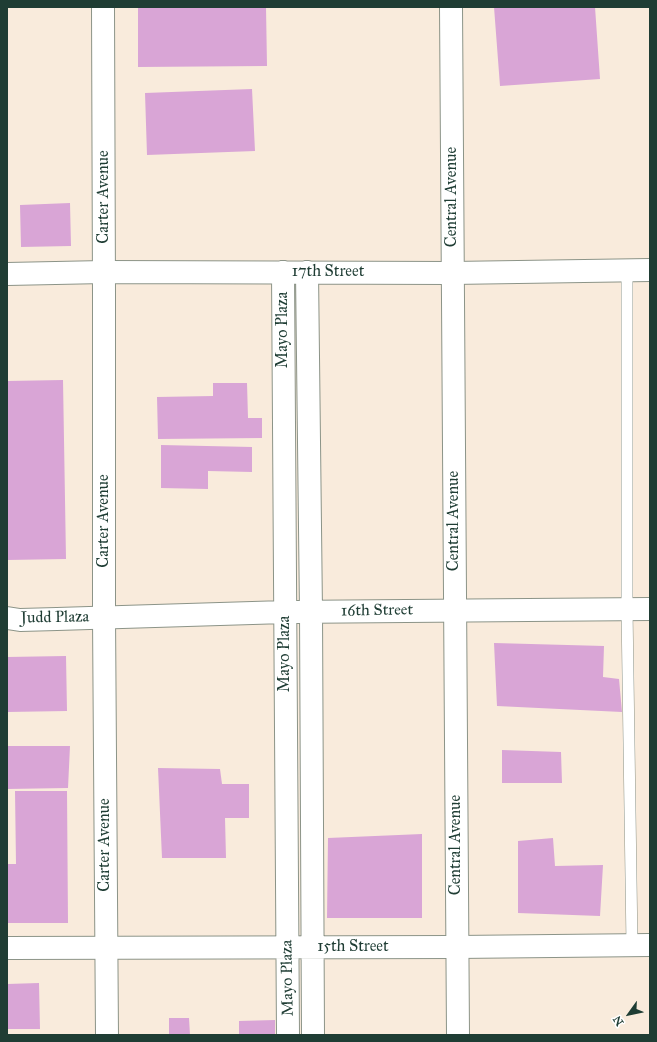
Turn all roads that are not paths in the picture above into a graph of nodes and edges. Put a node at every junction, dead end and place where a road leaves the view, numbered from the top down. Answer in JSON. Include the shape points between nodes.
{"nodes":[{"id":1,"x":103,"y":7,"type":"edge"},
{"id":2,"x":451,"y":7,"type":"edge"},
{"id":3,"x":627,"y":270,"type":"junction"},
{"id":4,"x":650,"y":270,"type":"edge"},
{"id":5,"x":104,"y":272,"type":"junction"},
{"id":6,"x":283,"y":272,"type":"junction"},
{"id":7,"x":307,"y":272,"type":"junction"},
{"id":8,"x":452,"y":273,"type":"junction"},
{"id":9,"x":7,"y":274,"type":"edge"},
{"id":10,"x":627,"y":609,"type":"junction"},
{"id":11,"x":650,"y":609,"type":"edge"},
{"id":12,"x":455,"y":610,"type":"junction"},
{"id":13,"x":285,"y":612,"type":"junction"},
{"id":14,"x":311,"y":612,"type":"junction"},
{"id":15,"x":7,"y":618,"type":"edge"},
{"id":16,"x":104,"y":618,"type":"junction"},
{"id":17,"x":641,"y":945,"type":"edge"},
{"id":18,"x":106,"y":947,"type":"junction"},
{"id":19,"x":287,"y":947,"type":"junction"},
{"id":20,"x":313,"y":947,"type":"junction"},
{"id":21,"x":457,"y":947,"type":"junction"},
{"id":22,"x":7,"y":948,"type":"edge"},
{"id":23,"x":107,"y":1035,"type":"edge"},
{"id":24,"x":288,"y":1035,"type":"edge"},
{"id":25,"x":313,"y":1035,"type":"edge"},
{"id":26,"x":458,"y":1035,"type":"edge"}],
"edges":[{"from":1,"to":5,"type":"street","name":"Carter Avenue"},
{"from":2,"to":8,"type":"street","name":"Central Avenue"},
{"from":3,"to":4,"type":"street","name":"17th Street"},
{"from":3,"to":8,"type":"street","name":"17th Street"},
{"from":3,"to":10,"type":"lane"},
{"from":5,"to":6,"type":"street","name":"17th Street"},
{"from":5,"to":9,"type":"street","name":"17th Street"},
{"from":5,"to":16,"type":"street","name":"Carter Avenue"},
{"from":6,"to":7,"type":"street","name":"17th Street"},
{"from":6,"to":13,"type":"street","name":"Mayo Plaza"},
{"from":7,"to":8,"type":"street","name":"17th Street"},
{"from":7,"to":14,"type":"street","name":"Mayo Plaza"},
{"from":8,"to":12,"type":"street","name":"Central Avenue"},
{"from":10,"to":11,"type":"street","name":"16th Street"},
{"from":10,"to":12,"type":"street","name":"16th Street"},
{"from":10,"to":17,"type":"lane"},
{"from":12,"to":14,"type":"street","name":"16th Street"},
{"from":12,"to":21,"type":"street","name":"Central Avenue"},
{"from":13,"to":14,"type":"street","name":"16th Street"},
{"from":13,"to":16,"type":"street","name":"16th Street"},
{"from":13,"to":19,"type":"street","name":"Mayo Plaza"},
{"from":14,"to":20,"type":"street","name":"Mayo Plaza"},
{"from":15,"to":16,"type":"street","name":"Judd Plaza"},
{"from":16,"to":18,"type":"street","name":"Carter Avenue"},
{"from":17,"to":21,"type":"street","name":"15th Street"},
{"from":18,"to":19,"type":"street","name":"15th Street"},
{"from":18,"to":22,"type":"street","name":"15th Street"},
{"from":18,"to":23,"type":"street","name":"Carter Avenue"},
{"from":19,"to":20,"type":"street","name":"15th Street"},
{"from":19,"to":24,"type":"street","name":"Mayo Plaza"},
{"from":20,"to":21,"type":"street","name":"15th Street"},
{"from":20,"to":25,"type":"street","name":"Mayo Plaza"},
{"from":21,"to":26,"type":"street","name":"Central Avenue"}]}
